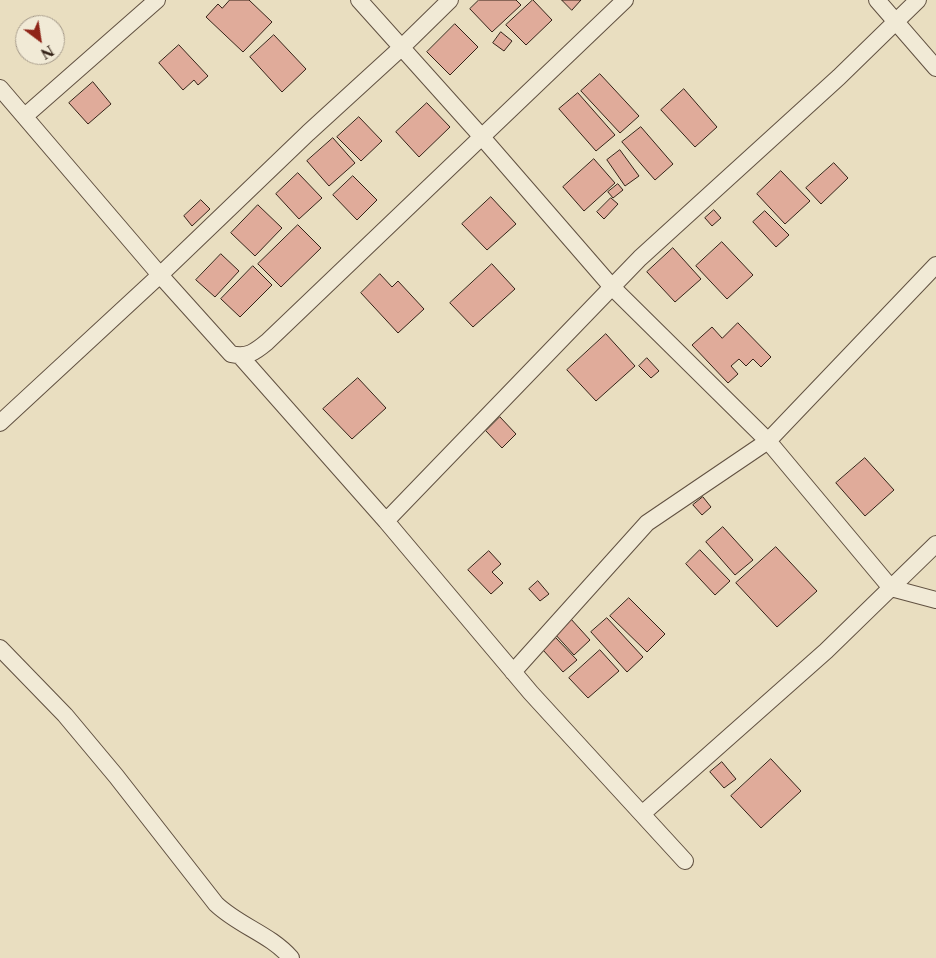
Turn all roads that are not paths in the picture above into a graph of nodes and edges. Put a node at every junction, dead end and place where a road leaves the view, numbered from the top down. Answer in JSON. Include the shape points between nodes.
{"nodes":[{"id":1,"x":157,"y":0,"type":"edge"},
{"id":2,"x":359,"y":0,"type":"edge"},
{"id":3,"x":450,"y":0,"type":"edge"},
{"id":4,"x":625,"y":0,"type":"edge"},
{"id":5,"x":877,"y":0,"type":"edge"},
{"id":6,"x":918,"y":0,"type":"edge"},
{"id":7,"x":896,"y":22,"type":"junction"},
{"id":8,"x":401,"y":48,"type":"junction"},
{"id":9,"x":936,"y":68,"type":"edge"},
{"id":10,"x":0,"y":88,"type":"edge"},
{"id":11,"x":25,"y":116,"type":"junction"},
{"id":12,"x":481,"y":136,"type":"junction"},
{"id":13,"x":936,"y":264,"type":"edge"},
{"id":14,"x":160,"y":275,"type":"junction"},
{"id":15,"x":612,"y":287,"type":"junction"},
{"id":16,"x":241,"y":357,"type":"junction"},
{"id":17,"x":0,"y":423,"type":"edge"},
{"id":18,"x":768,"y":442,"type":"junction"},
{"id":19,"x":386,"y":521,"type":"junction"},
{"id":20,"x":936,"y":544,"type":"edge"},
{"id":21,"x":890,"y":588,"type":"junction"},
{"id":22,"x":936,"y":600,"type":"edge"},
{"id":23,"x":0,"y":648,"type":"edge"},
{"id":24,"x":513,"y":672,"type":"junction"},
{"id":25,"x":642,"y":814,"type":"junction"},
{"id":26,"x":685,"y":861,"type":"dead end"},
{"id":27,"x":290,"y":958,"type":"edge"}],
"edges":[{"from":1,"to":11,"type":"street"},
{"from":2,"to":8,"type":"street"},
{"from":3,"to":8,"type":"street"},
{"from":4,"to":12,"type":"street"},
{"from":5,"to":7,"type":"street"},
{"from":6,"to":7,"type":"street"},
{"from":7,"to":9,"type":"street"},
{"from":7,"to":15,"type":"street"},
{"from":8,"to":12,"type":"street"},
{"from":8,"to":14,"type":"street"},
{"from":10,"to":11,"type":"street"},
{"from":11,"to":14,"type":"street"},
{"from":12,"to":15,"type":"street"},
{"from":12,"to":16,"type":"street","via":[[267,342],[255,352]]},
{"from":13,"to":18,"type":"street"},
{"from":14,"to":16,"type":"street","via":[[231,354]]},
{"from":14,"to":17,"type":"street"},
{"from":15,"to":18,"type":"street"},
{"from":15,"to":19,"type":"street"},
{"from":16,"to":19,"type":"street"},
{"from":18,"to":21,"type":"street"},
{"from":18,"to":24,"type":"street","via":[[647,523]]},
{"from":19,"to":24,"type":"street"},
{"from":20,"to":21,"type":"street"},
{"from":21,"to":22,"type":"street"},
{"from":21,"to":25,"type":"street","via":[[826,651]]},
{"from":23,"to":27,"type":"street","via":[[65,715],[216,904],[228,916],[277,944]]},
{"from":24,"to":25,"type":"street"},
{"from":25,"to":26,"type":"street"}]}
